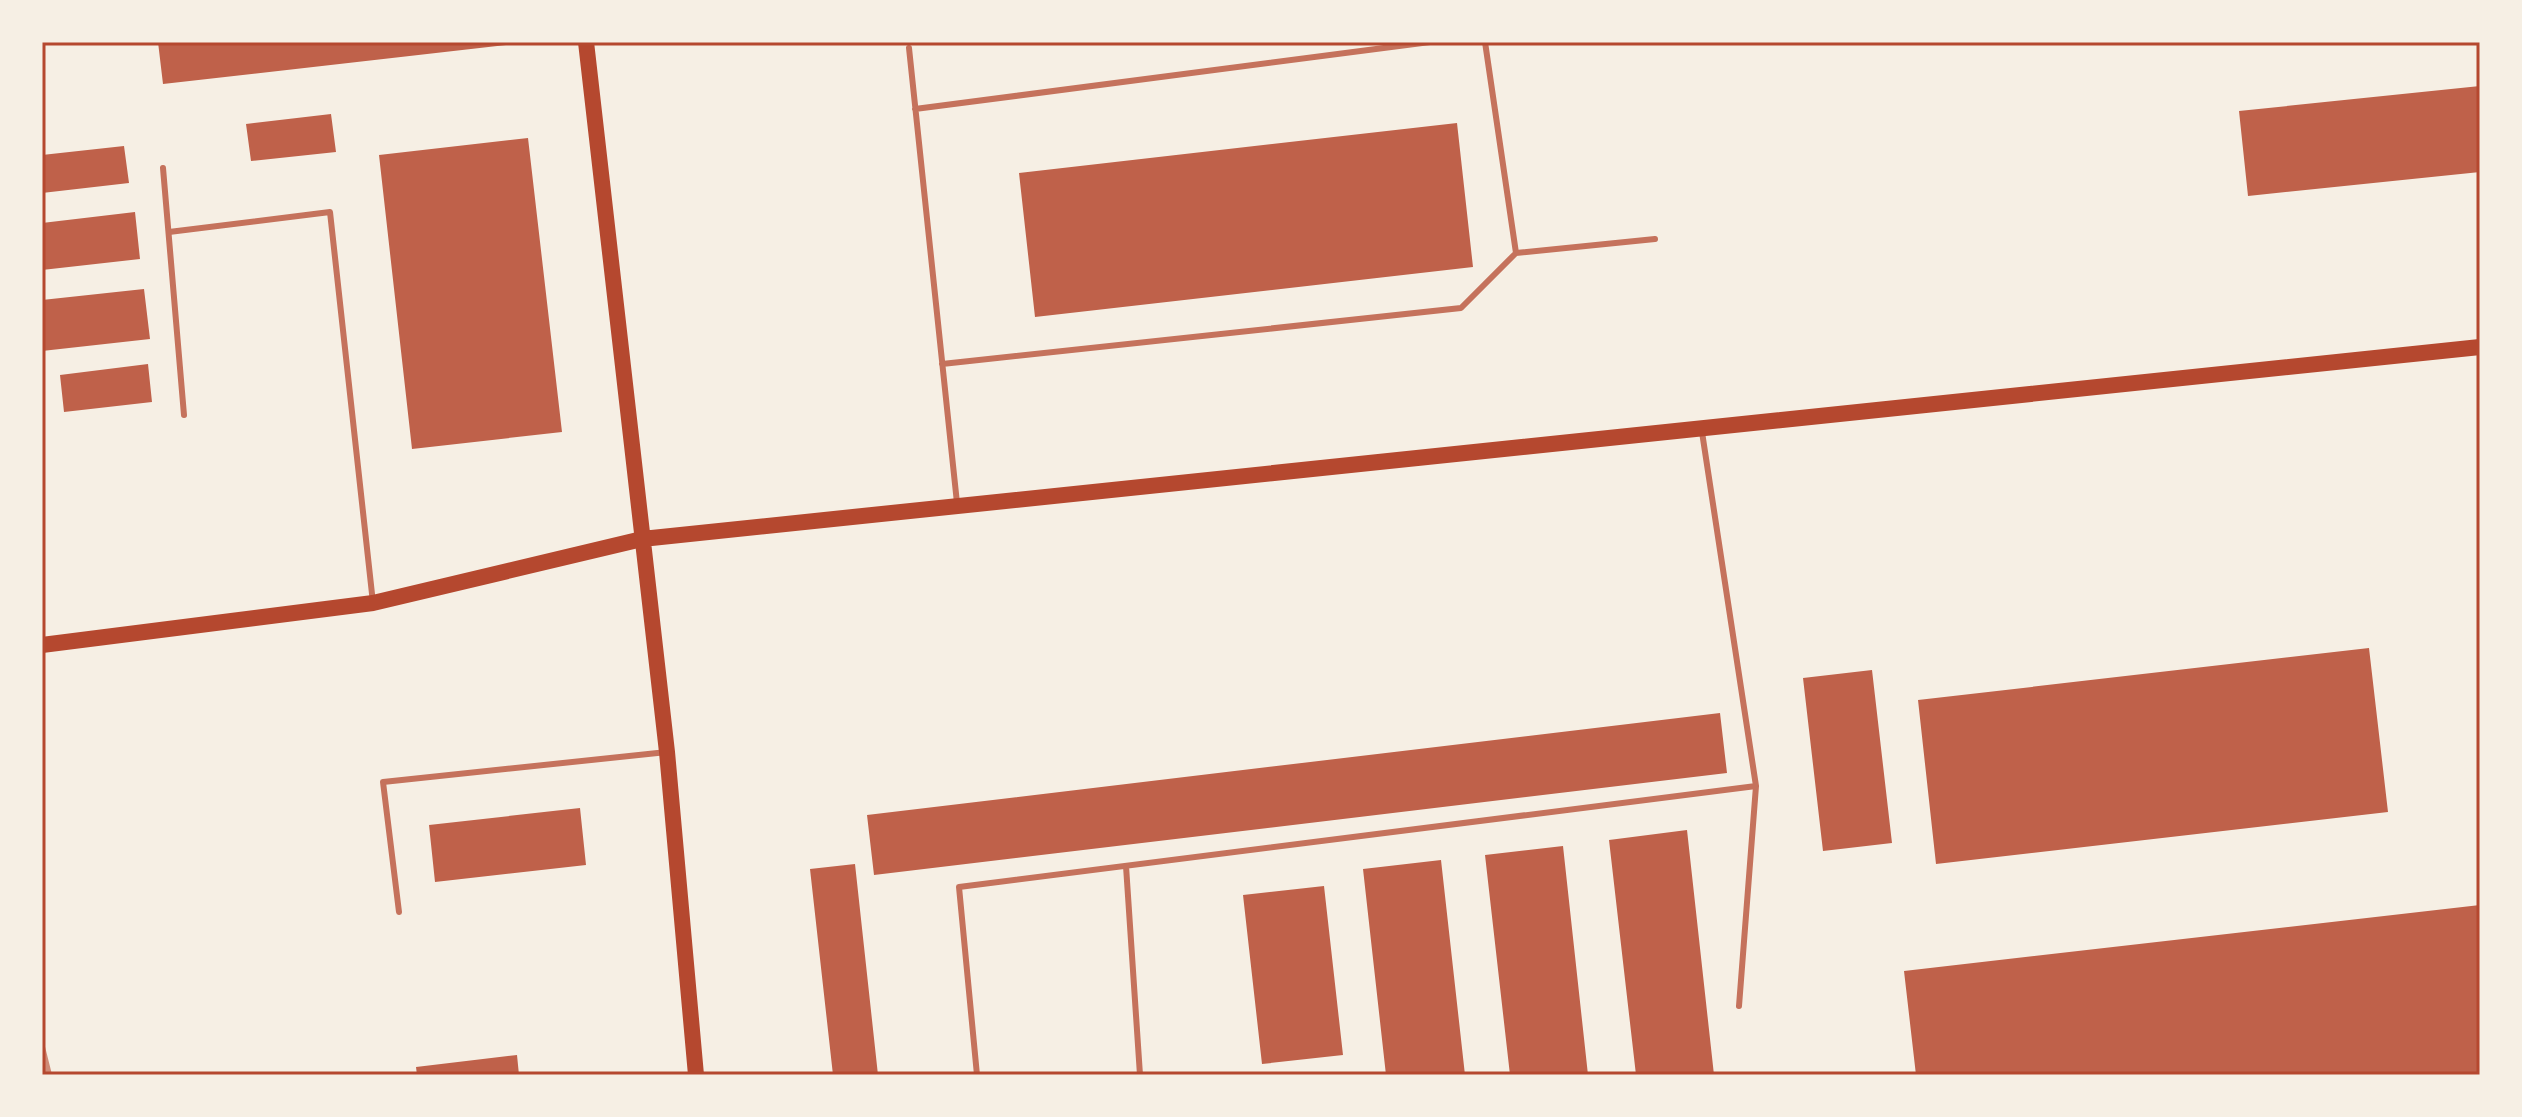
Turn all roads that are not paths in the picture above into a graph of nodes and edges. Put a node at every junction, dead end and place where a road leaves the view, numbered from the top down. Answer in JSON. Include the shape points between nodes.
{"nodes":[{"id":1,"x":586,"y":42,"type":"edge"},
{"id":2,"x":1430,"y":42,"type":"edge"},
{"id":3,"x":1485,"y":42,"type":"edge"},
{"id":4,"x":909,"y":48,"type":"dead end"},
{"id":5,"x":915,"y":109,"type":"junction"},
{"id":6,"x":163,"y":168,"type":"dead end"},
{"id":7,"x":169,"y":232,"type":"junction"},
{"id":8,"x":1655,"y":239,"type":"dead end"},
{"id":9,"x":1516,"y":253,"type":"junction"},
{"id":10,"x":2480,"y":347,"type":"edge"},
{"id":11,"x":942,"y":364,"type":"junction"},
{"id":12,"x":184,"y":415,"type":"dead end"},
{"id":13,"x":1701,"y":428,"type":"junction"},
{"id":14,"x":957,"y":507,"type":"junction"},
{"id":15,"x":642,"y":539,"type":"junction"},
{"id":16,"x":373,"y":603,"type":"junction"},
{"id":17,"x":42,"y":645,"type":"edge"},
{"id":18,"x":667,"y":752,"type":"junction"},
{"id":19,"x":1756,"y":786,"type":"junction"},
{"id":20,"x":1126,"y":866,"type":"junction"},
{"id":21,"x":399,"y":912,"type":"dead end"},
{"id":22,"x":1739,"y":1006,"type":"dead end"},
{"id":23,"x":696,"y":1075,"type":"edge"},
{"id":24,"x":977,"y":1075,"type":"edge"},
{"id":25,"x":1140,"y":1075,"type":"edge"}],
"edges":[{"from":1,"to":15,"type":"main road"},
{"from":2,"to":5,"type":"lane"},
{"from":3,"to":9,"type":"lane"},
{"from":4,"to":5,"type":"lane"},
{"from":5,"to":11,"type":"lane"},
{"from":6,"to":7,"type":"lane"},
{"from":7,"to":12,"type":"lane"},
{"from":7,"to":16,"type":"lane","via":[[330,212]]},
{"from":8,"to":9,"type":"lane"},
{"from":9,"to":11,"type":"lane","via":[[1461,308]]},
{"from":10,"to":13,"type":"main road"},
{"from":11,"to":14,"type":"lane"},
{"from":13,"to":14,"type":"main road"},
{"from":13,"to":19,"type":"lane"},
{"from":14,"to":15,"type":"main road"},
{"from":15,"to":16,"type":"main road"},
{"from":15,"to":18,"type":"main road"},
{"from":16,"to":17,"type":"main road"},
{"from":18,"to":21,"type":"lane","via":[[383,782]]},
{"from":18,"to":23,"type":"main road"},
{"from":19,"to":20,"type":"lane"},
{"from":19,"to":22,"type":"lane"},
{"from":20,"to":24,"type":"lane","via":[[959,887]]},
{"from":20,"to":25,"type":"lane"}]}
